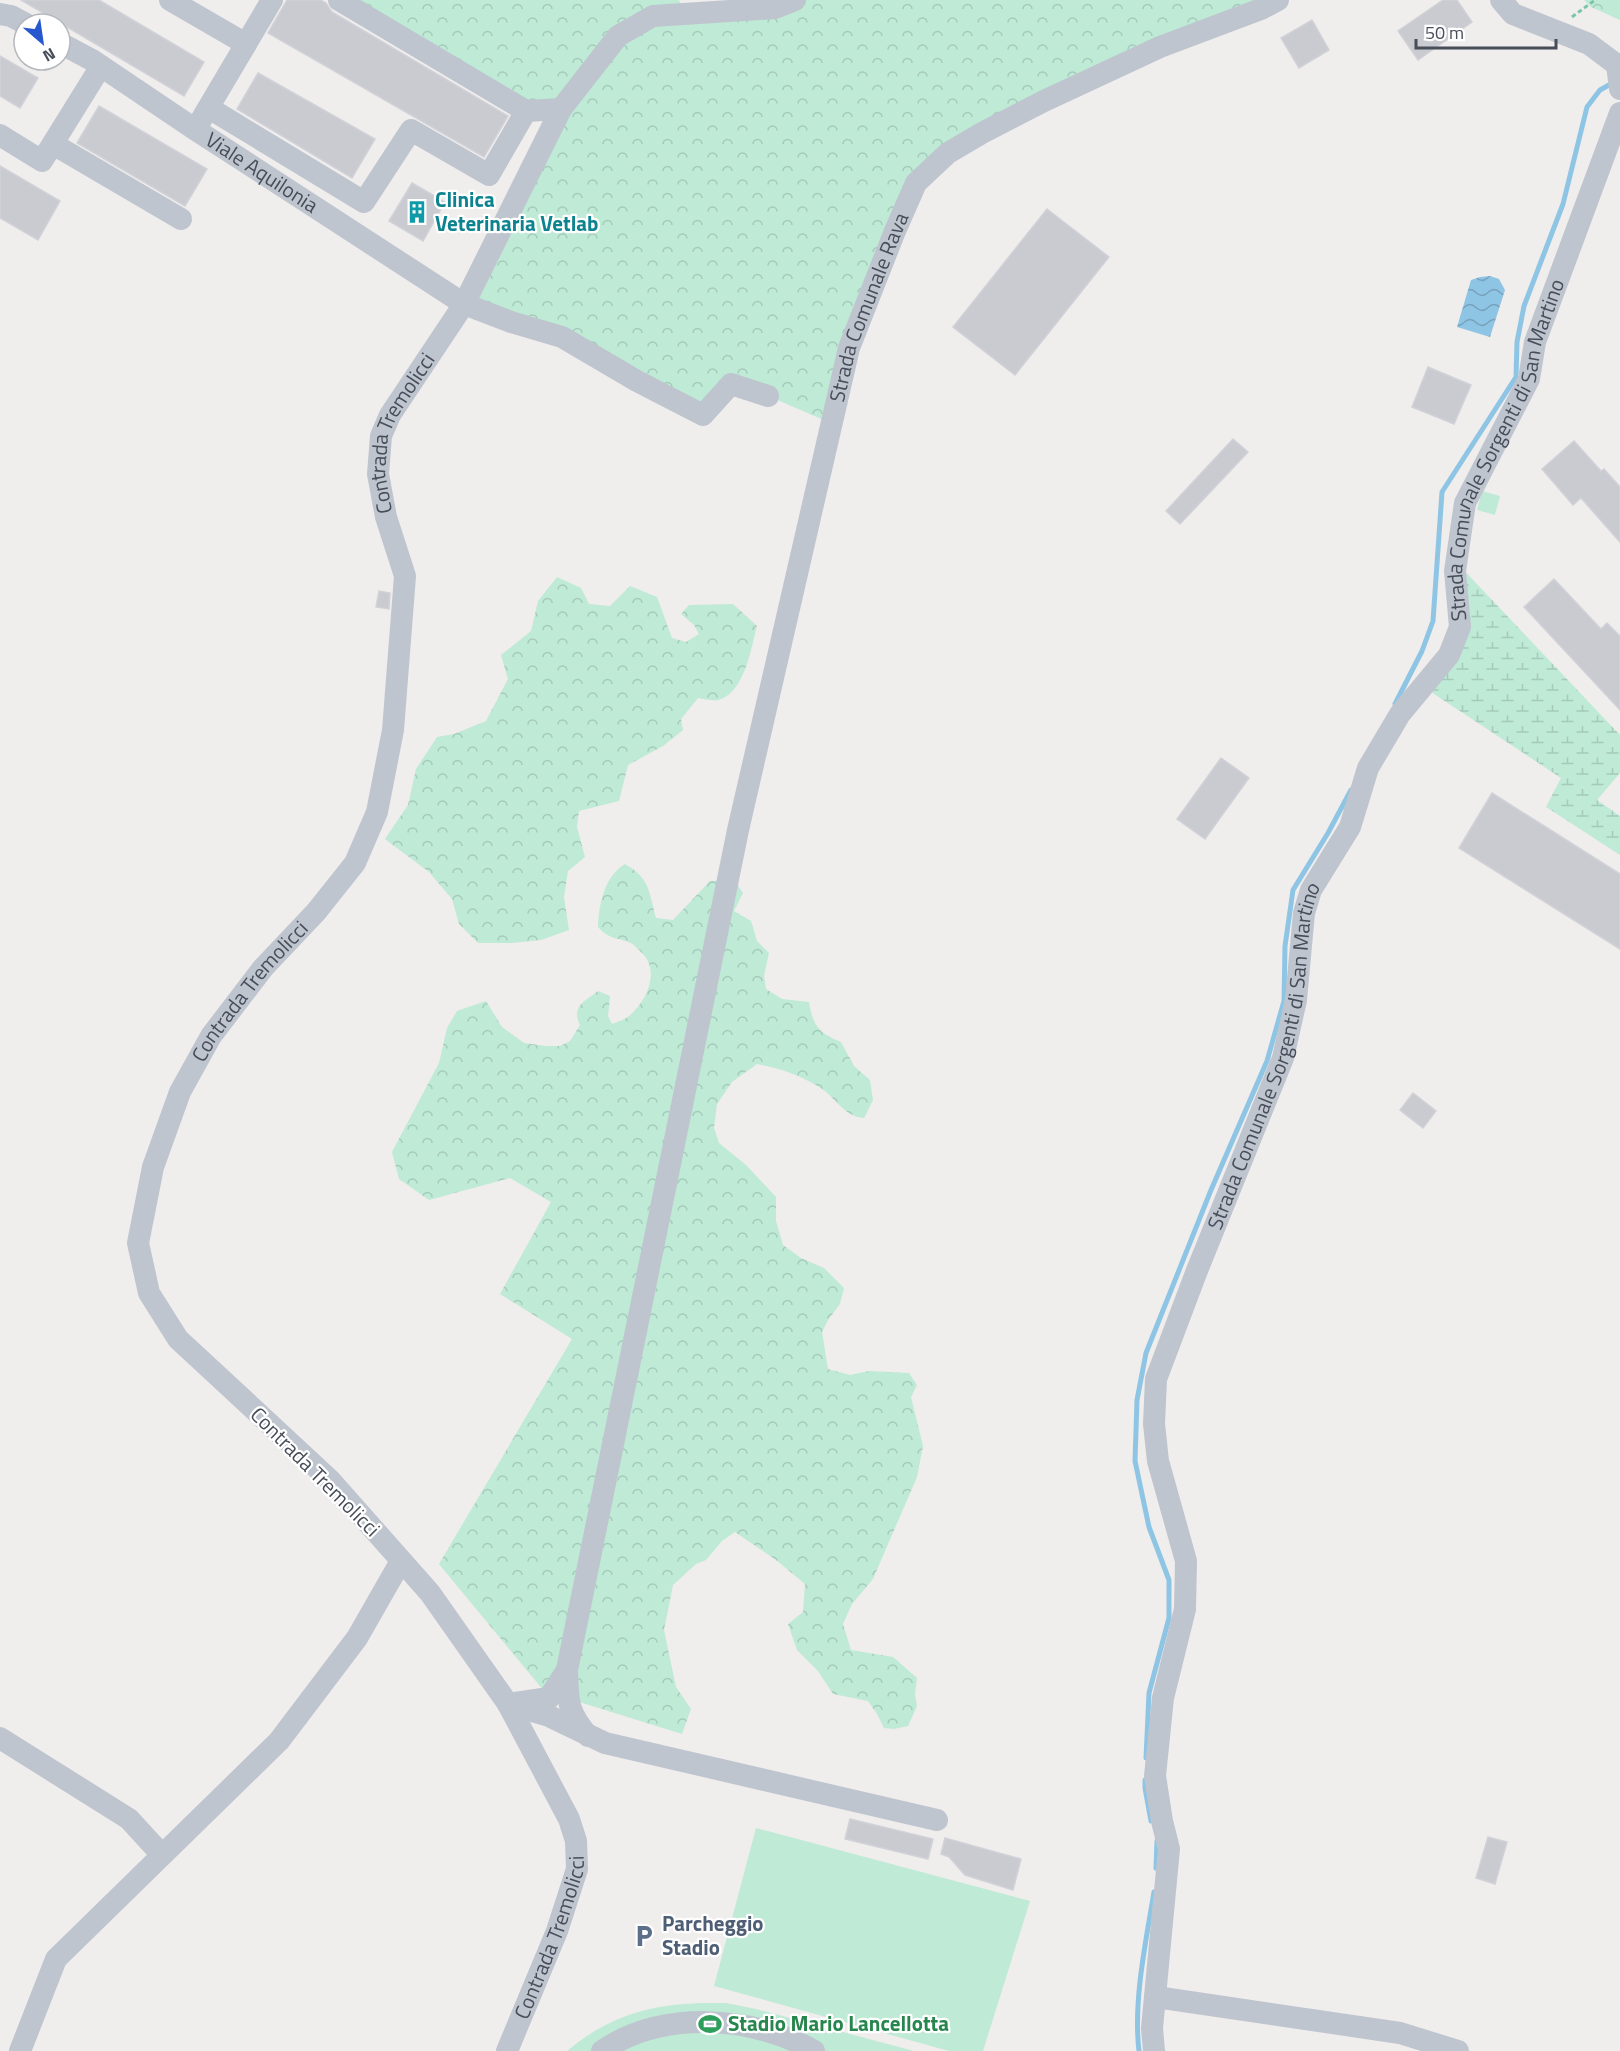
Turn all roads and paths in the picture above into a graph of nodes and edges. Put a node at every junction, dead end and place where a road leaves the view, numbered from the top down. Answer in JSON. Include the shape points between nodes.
{"nodes":[{"id":1,"x":170,"y":0,"type":"edge"},
{"id":2,"x":272,"y":0,"type":"edge"},
{"id":3,"x":795,"y":0,"type":"edge"},
{"id":4,"x":1278,"y":0,"type":"edge"},
{"id":5,"x":1501,"y":0,"type":"edge"},
{"id":6,"x":347,"y":2,"type":"edge"},
{"id":7,"x":196,"y":6,"type":"edge"},
{"id":8,"x":246,"y":44,"type":"junction"},
{"id":9,"x":72,"y":50,"type":"edge"},
{"id":10,"x":101,"y":66,"type":"junction"},
{"id":11,"x":1620,"y":89,"type":"edge"},
{"id":12,"x":209,"y":108,"type":"junction"},
{"id":13,"x":561,"y":109,"type":"junction"},
{"id":14,"x":526,"y":111,"type":"junction"},
{"id":15,"x":1620,"y":113,"type":"edge"},
{"id":16,"x":196,"y":130,"type":"junction"},
{"id":17,"x":0,"y":135,"type":"edge"},
{"id":18,"x":53,"y":144,"type":"junction"},
{"id":19,"x":181,"y":219,"type":"dead end"},
{"id":20,"x":464,"y":304,"type":"junction"},
{"id":21,"x":768,"y":396,"type":"dead end"},
{"id":22,"x":401,"y":1561,"type":"junction"},
{"id":23,"x":508,"y":1704,"type":"junction"},
{"id":24,"x":555,"y":1709,"type":"junction"},
{"id":25,"x":0,"y":1738,"type":"edge"},
{"id":26,"x":937,"y":1820,"type":"dead end"},
{"id":27,"x":162,"y":1855,"type":"junction"},
{"id":28,"x":1156,"y":1997,"type":"junction"},
{"id":29,"x":512,"y":2049,"type":"edge"},
{"id":30,"x":20,"y":2051,"type":"edge"},
{"id":31,"x":602,"y":2051,"type":"edge"},
{"id":32,"x":814,"y":2051,"type":"edge"},
{"id":33,"x":1154,"y":2051,"type":"edge"},
{"id":34,"x":1458,"y":2051,"type":"edge"}],
"edges":[{"from":1,"to":7,"type":"street"},
{"from":2,"to":8,"type":"street"},
{"from":3,"to":13,"type":"street","name":"Contrada Tremolicci","via":[[775,8],[653,16],[618,36]]},
{"from":4,"to":24,"type":"street","name":"Strada Comunale Rava","via":[[1160,47],[1044,101],[948,153],[916,183],[895,231],[849,348],[738,830],[567,1670]]},
{"from":5,"to":11,"type":"street","via":[[1513,14],[1589,44],[1617,65]]},
{"from":6,"to":14,"type":"street"},
{"from":7,"to":8,"type":"street"},
{"from":8,"to":12,"type":"street"},
{"from":9,"to":10,"type":"street","name":"Viale Aquilonia"},
{"from":10,"to":16,"type":"street","name":"Viale Aquilonia"},
{"from":10,"to":18,"type":"street"},
{"from":12,"to":14,"type":"street","via":[[363,202],[411,130],[489,175]]},
{"from":12,"to":16,"type":"street"},
{"from":13,"to":14,"type":"street"},
{"from":13,"to":20,"type":"street","name":"Contrada Tremolicci"},
{"from":15,"to":28,"type":"street","name":"Strada Comunale Sorgenti di San Martino","via":[[1534,342],[1528,379],[1465,503],[1455,571],[1460,627],[1449,654],[1400,714],[1368,768],[1350,827],[1311,890],[1304,913],[1296,1000],[1283,1058],[1156,1379],[1154,1424],[1158,1461],[1186,1561],[1185,1609],[1163,1698],[1155,1776],[1169,1849]]},
{"from":16,"to":20,"type":"street","name":"Viale Aquilonia"},
{"from":17,"to":18,"type":"street","via":[[42,161]]},
{"from":18,"to":19,"type":"street"},
{"from":20,"to":21,"type":"street","name":"Viale Aquilonia","via":[[562,337],[703,415],[731,384]]},
{"from":20,"to":22,"type":"street","name":"Contrada Tremolicci","via":[[390,415],[381,436],[378,474],[386,517],[405,576],[393,730],[377,812],[355,863],[263,968],[211,1036],[180,1092],[153,1167],[138,1244],[149,1293],[178,1339],[330,1480]]},
{"from":22,"to":23,"type":"street","name":"Contrada Tremolicci","via":[[430,1593]]},
{"from":22,"to":27,"type":"street","via":[[357,1638],[286,1733]]},
{"from":23,"to":24,"type":"street"},
{"from":23,"to":29,"type":"street","name":"Contrada Tremolicci","via":[[569,1818],[576,1841],[577,1869]]},
{"from":24,"to":26,"type":"street","via":[[588,1736],[605,1743]]},
{"from":25,"to":27,"type":"street","via":[[129,1819]]},
{"from":27,"to":30,"type":"street","via":[[56,1959]]},
{"from":28,"to":33,"type":"street","name":"Strada Comunale Sorgenti di San Martino"},
{"from":28,"to":34,"type":"street","via":[[1400,2033]]},
{"from":31,"to":32,"type":"street","via":[[633,2034],[663,2026],[724,2023],[776,2033]]}]}
